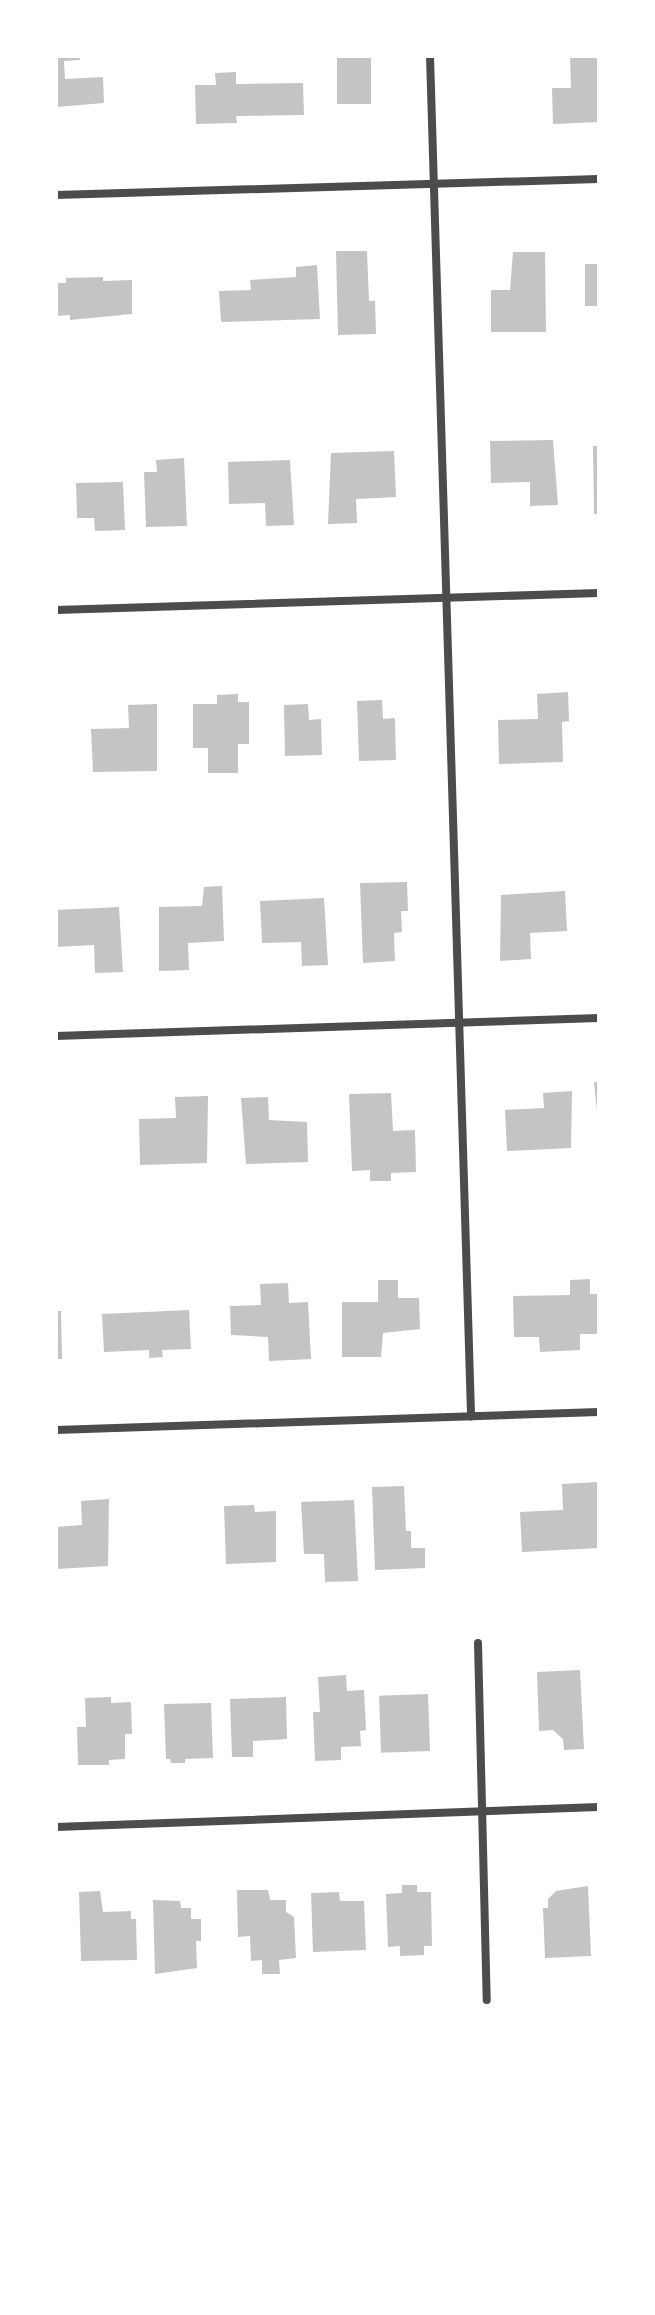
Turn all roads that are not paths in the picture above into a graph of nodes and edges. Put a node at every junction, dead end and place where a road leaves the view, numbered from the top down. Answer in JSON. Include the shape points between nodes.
{"nodes":[{"id":1,"x":430,"y":56,"type":"edge"},
{"id":2,"x":599,"y":179,"type":"edge"},
{"id":3,"x":434,"y":184,"type":"junction"},
{"id":4,"x":56,"y":195,"type":"edge"},
{"id":5,"x":599,"y":593,"type":"edge"},
{"id":6,"x":446,"y":597,"type":"junction"},
{"id":7,"x":56,"y":610,"type":"edge"},
{"id":8,"x":599,"y":1018,"type":"edge"},
{"id":9,"x":459,"y":1023,"type":"junction"},
{"id":10,"x":56,"y":1036,"type":"edge"},
{"id":11,"x":599,"y":1412,"type":"edge"},
{"id":12,"x":471,"y":1416,"type":"junction"},
{"id":13,"x":56,"y":1430,"type":"edge"},
{"id":14,"x":478,"y":1643,"type":"dead end"},
{"id":15,"x":599,"y":1807,"type":"edge"},
{"id":16,"x":483,"y":1811,"type":"junction"},
{"id":17,"x":56,"y":1827,"type":"edge"},
{"id":18,"x":487,"y":2000,"type":"dead end"}],
"edges":[{"from":1,"to":3,"type":"street"},
{"from":2,"to":3,"type":"street"},
{"from":3,"to":4,"type":"street"},
{"from":3,"to":6,"type":"street"},
{"from":5,"to":6,"type":"street"},
{"from":6,"to":7,"type":"street"},
{"from":6,"to":9,"type":"street"},
{"from":8,"to":9,"type":"street"},
{"from":9,"to":10,"type":"street"},
{"from":9,"to":12,"type":"street"},
{"from":11,"to":12,"type":"street"},
{"from":12,"to":13,"type":"street"},
{"from":14,"to":16,"type":"street"},
{"from":15,"to":16,"type":"street"},
{"from":16,"to":17,"type":"street"},
{"from":16,"to":18,"type":"street"}]}
